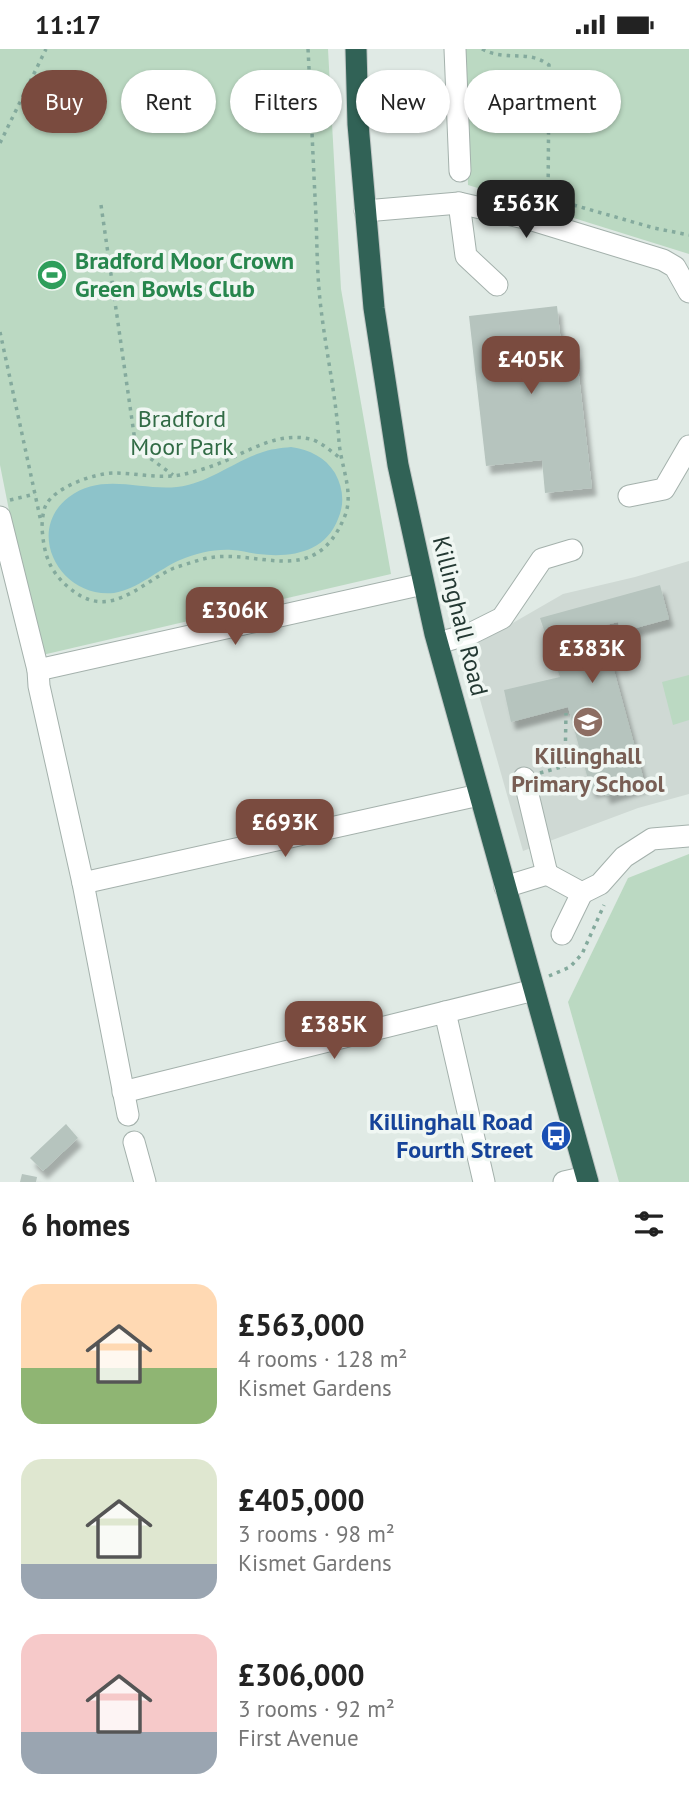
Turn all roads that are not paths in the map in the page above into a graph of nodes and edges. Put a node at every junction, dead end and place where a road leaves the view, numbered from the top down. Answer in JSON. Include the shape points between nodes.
{"nodes":[{"id":1,"x":356,"y":49,"type":"edge"},
{"id":2,"x":455,"y":49,"type":"edge"},
{"id":3,"x":460,"y":171,"type":"dead end"},
{"id":4,"x":459,"y":203,"type":"junction"},
{"id":5,"x":365,"y":211,"type":"junction"},
{"id":6,"x":497,"y":285,"type":"dead end"},
{"id":7,"x":689,"y":292,"type":"edge"},
{"id":8,"x":689,"y":446,"type":"edge"},
{"id":9,"x":629,"y":496,"type":"dead end"},
{"id":10,"x":0,"y":517,"type":"edge"},
{"id":11,"x":572,"y":550,"type":"dead end"},
{"id":12,"x":423,"y":584,"type":"junction"},
{"id":13,"x":438,"y":643,"type":"junction"},
{"id":14,"x":38,"y":670,"type":"junction"},
{"id":15,"x":524,"y":778,"type":"dead end"},
{"id":16,"x":478,"y":795,"type":"junction"},
{"id":17,"x":689,"y":836,"type":"edge"},
{"id":18,"x":547,"y":874,"type":"junction"},
{"id":19,"x":83,"y":883,"type":"junction"},
{"id":20,"x":505,"y":887,"type":"junction"},
{"id":21,"x":582,"y":893,"type":"junction"},
{"id":22,"x":562,"y":935,"type":"dead end"},
{"id":23,"x":533,"y":987,"type":"junction"},
{"id":24,"x":445,"y":1012,"type":"junction"},
{"id":25,"x":123,"y":1092,"type":"junction"},
{"id":26,"x":128,"y":1115,"type":"dead end"},
{"id":27,"x":134,"y":1142,"type":"dead end"},
{"id":28,"x":587,"y":1179,"type":"edge"},
{"id":29,"x":145,"y":1182,"type":"edge"},
{"id":30,"x":484,"y":1182,"type":"edge"},
{"id":31,"x":564,"y":1182,"type":"edge"}],
"edges":[{"from":1,"to":5,"type":"highway","name":"Killinghall Road"},
{"from":2,"to":3,"type":"street"},
{"from":4,"to":5,"type":"street"},
{"from":4,"to":6,"type":"street","via":[[466,256]]},
{"from":4,"to":7,"type":"street","via":[[663,260],[675,267]]},
{"from":5,"to":12,"type":"highway","name":"Killinghall Road","via":[[374,308],[398,465]]},
{"from":8,"to":9,"type":"street","via":[[664,489]]},
{"from":10,"to":14,"type":"street"},
{"from":11,"to":13,"type":"street","via":[[542,559],[502,618]]},
{"from":12,"to":13,"type":"highway","name":"Killinghall Road"},
{"from":12,"to":14,"type":"street"},
{"from":13,"to":16,"type":"highway","name":"Killinghall Road"},
{"from":14,"to":19,"type":"street"},
{"from":15,"to":18,"type":"street"},
{"from":16,"to":19,"type":"street"},
{"from":16,"to":20,"type":"highway","name":"Killinghall Road"},
{"from":17,"to":21,"type":"street","via":[[652,839],[624,857],[600,884]]},
{"from":18,"to":20,"type":"street"},
{"from":18,"to":21,"type":"street"},
{"from":19,"to":25,"type":"street"},
{"from":20,"to":23,"type":"highway","name":"Killinghall Road"},
{"from":21,"to":22,"type":"street"},
{"from":23,"to":24,"type":"street"},
{"from":23,"to":28,"type":"highway","name":"Killinghall Road"},
{"from":24,"to":25,"type":"street"},
{"from":24,"to":30,"type":"street"},
{"from":25,"to":26,"type":"street"},
{"from":27,"to":29,"type":"street"},
{"from":28,"to":31,"type":"street"}]}
